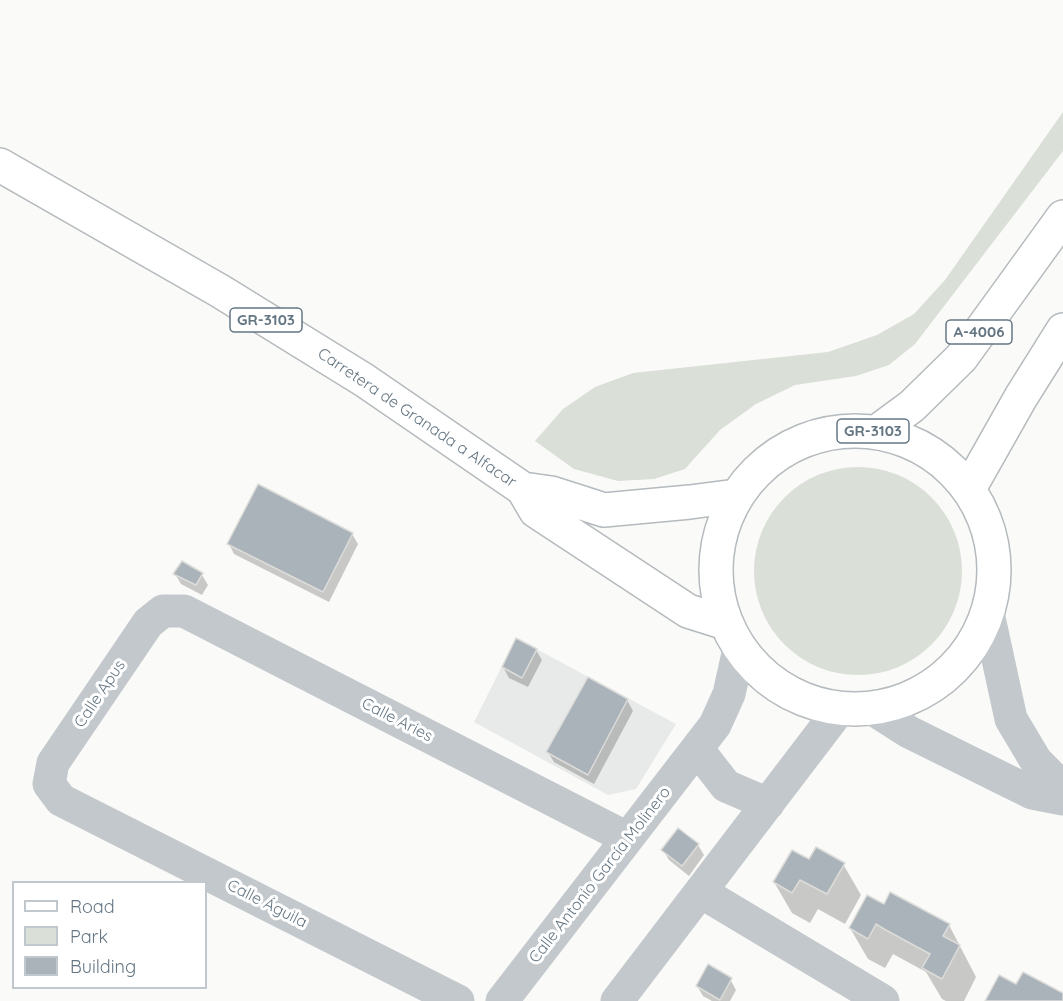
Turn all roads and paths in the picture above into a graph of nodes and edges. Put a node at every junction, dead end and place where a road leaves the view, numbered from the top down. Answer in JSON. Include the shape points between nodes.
{"nodes":[{"id":1,"x":0,"y":165,"type":"edge"},
{"id":2,"x":1063,"y":217,"type":"edge"},
{"id":3,"x":1063,"y":330,"type":"edge"},
{"id":4,"x":878,"y":431,"type":"junction"},
{"id":5,"x":523,"y":489,"type":"junction"},
{"id":6,"x":969,"y":489,"type":"junction"},
{"id":7,"x":736,"y":495,"type":"junction"},
{"id":8,"x":163,"y":611,"type":"joint"},
{"id":9,"x":988,"y":613,"type":"junction"},
{"id":10,"x":732,"y":636,"type":"junction"},
{"id":11,"x":839,"y":710,"type":"junction"},
{"id":12,"x":873,"y":710,"type":"junction"},
{"id":13,"x":698,"y":750,"type":"junction"},
{"id":14,"x":49,"y":784,"type":"joint"},
{"id":15,"x":1063,"y":788,"type":"edge"},
{"id":16,"x":1063,"y":799,"type":"edge"},
{"id":17,"x":768,"y":804,"type":"junction"},
{"id":18,"x":627,"y":838,"type":"junction"},
{"id":19,"x":701,"y":892,"type":"junction"},
{"id":20,"x":458,"y":1001,"type":"edge"},
{"id":21,"x":502,"y":1001,"type":"edge"},
{"id":22,"x":617,"y":1001,"type":"edge"},
{"id":23,"x":883,"y":1001,"type":"edge"}],
"edges":[{"from":1,"to":5,"type":"main road","name":"Carretera de Granada a Alfacar","number":"GR-3103","via":[[220,291],[364,380]]},
{"from":2,"to":4,"type":"main road","number":"A-4006","via":[[961,358],[912,406]]},
{"from":3,"to":6,"type":"main road"},
{"from":4,"to":6,"type":"main road","number":"GR-3103","via":[[913,442],[937,457]]},
{"from":4,"to":7,"type":"main road","number":"GR-3103","via":[[837,430],[797,442],[763,464]]},
{"from":5,"to":7,"type":"main road","name":"Carretera de Granada a Alfacar","number":"GR-3103","via":[[551,493],[604,510]]},
{"from":5,"to":10,"type":"main road","name":"Carretera de Granada a Alfacar","number":"GR-3103","via":[[536,511]]},
{"from":6,"to":9,"type":"main road","number":"GR-3103","via":[[988,528],[995,570]]},
{"from":7,"to":10,"type":"main road","number":"GR-3103","via":[[719,536],[715,580]]},
{"from":8,"to":14,"type":"street","name":"Calle Apus","via":[[148,623],[53,763]]},
{"from":8,"to":18,"type":"street","name":"Calle Aries","via":[[184,611]]},
{"from":9,"to":12,"type":"main road","number":"GR-3103","via":[[971,649],[944,678],[911,698]]},
{"from":9,"to":15,"type":"street","number":"GR-3103","via":[[1011,719],[1036,761]]},
{"from":10,"to":11,"type":"main road","number":"GR-3103","via":[[763,676],[799,699]]},
{"from":10,"to":13,"type":"street","name":"Calle Antonio García Molinero","via":[[729,694],[716,725]]},
{"from":11,"to":12,"type":"main road","number":"GR-3103"},
{"from":11,"to":17,"type":"street"},
{"from":12,"to":16,"type":"street","via":[[1032,794]]},
{"from":13,"to":17,"type":"street","via":[[726,786]]},
{"from":13,"to":18,"type":"street","name":"Calle Antonio García Molinero"},
{"from":14,"to":20,"type":"street","name":"Calle Águila","via":[[61,800]]},
{"from":17,"to":19,"type":"street"},
{"from":18,"to":21,"type":"street","name":"Calle Antonio García Molinero"},
{"from":19,"to":22,"type":"street"},
{"from":19,"to":23,"type":"street"}]}
